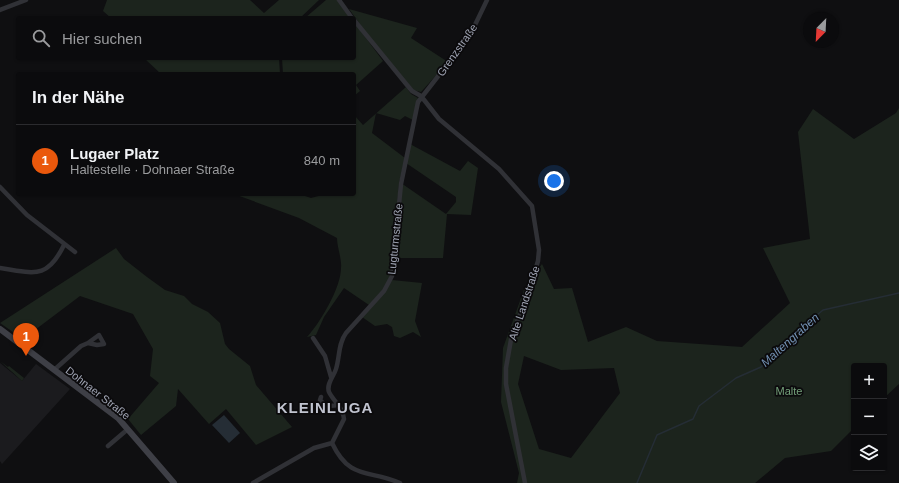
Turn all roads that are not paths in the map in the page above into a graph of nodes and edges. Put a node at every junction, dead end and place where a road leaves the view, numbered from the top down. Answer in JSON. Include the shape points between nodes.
{"nodes":[{"id":1,"x":26,"y":0,"type":"edge"},
{"id":2,"x":339,"y":0,"type":"edge"},
{"id":3,"x":487,"y":0,"type":"edge"},
{"id":4,"x":0,"y":10,"type":"edge"},
{"id":5,"x":351,"y":16,"type":"edge"},
{"id":6,"x":356,"y":23,"type":"edge"},
{"id":7,"x":421,"y":96,"type":"junction"},
{"id":8,"x":0,"y":187,"type":"edge"},
{"id":9,"x":64,"y":245,"type":"junction"},
{"id":10,"x":75,"y":252,"type":"dead end"},
{"id":11,"x":0,"y":268,"type":"edge"},
{"id":12,"x":0,"y":329,"type":"edge"},
{"id":13,"x":313,"y":338,"type":"dead end"},
{"id":14,"x":88,"y":343,"type":"dead end"},
{"id":15,"x":54,"y":370,"type":"junction"},
{"id":16,"x":331,"y":377,"type":"junction"},
{"id":17,"x":321,"y":397,"type":"dead end"},
{"id":18,"x":339,"y":405,"type":"junction"},
{"id":19,"x":128,"y":429,"type":"junction"},
{"id":20,"x":332,"y":443,"type":"junction"},
{"id":21,"x":108,"y":446,"type":"dead end"},
{"id":22,"x":174,"y":483,"type":"edge"},
{"id":23,"x":253,"y":483,"type":"edge"},
{"id":24,"x":400,"y":483,"type":"edge"},
{"id":25,"x":525,"y":483,"type":"edge"}],
"edges":[{"from":1,"to":4,"type":"street"},
{"from":2,"to":5,"type":"street","name":"Alte Landstraße"},
{"from":3,"to":7,"type":"street","name":"Grenzstraße","via":[[460,48]]},
{"from":6,"to":7,"type":"street","name":"Alte Landstraße","via":[[412,91]]},
{"from":7,"to":16,"type":"street","name":"Lugturmstraße","via":[[401,184],[392,276],[384,291],[343,336],[336,370]]},
{"from":7,"to":25,"type":"street","name":"Alte Landstraße","via":[[439,120],[499,169],[532,206],[534,212],[538,261],[512,334],[506,372],[506,384]]},
{"from":8,"to":9,"type":"street","via":[[27,215]]},
{"from":9,"to":10,"type":"street"},
{"from":9,"to":11,"type":"street","via":[[52,266],[40,272]]},
{"from":12,"to":15,"type":"main road","name":"Dohnaer Straße"},
{"from":13,"to":16,"type":"street","via":[[326,356]]},
{"from":14,"to":15,"type":"street","via":[[81,346]]},
{"from":15,"to":19,"type":"main road","name":"Dohnaer Straße","via":[[109,410]]},
{"from":16,"to":18,"type":"street","name":"Lugturmstraße","via":[[330,392]]},
{"from":17,"to":18,"type":"street","via":[[322,403],[328,406]]},
{"from":18,"to":20,"type":"street","via":[[344,419]]},
{"from":19,"to":21,"type":"street"},
{"from":19,"to":22,"type":"main road","name":"Dohnaer Straße"},
{"from":20,"to":23,"type":"street","via":[[314,448]]},
{"from":20,"to":24,"type":"street","via":[[340,457],[351,468],[362,474],[385,477]]}]}
